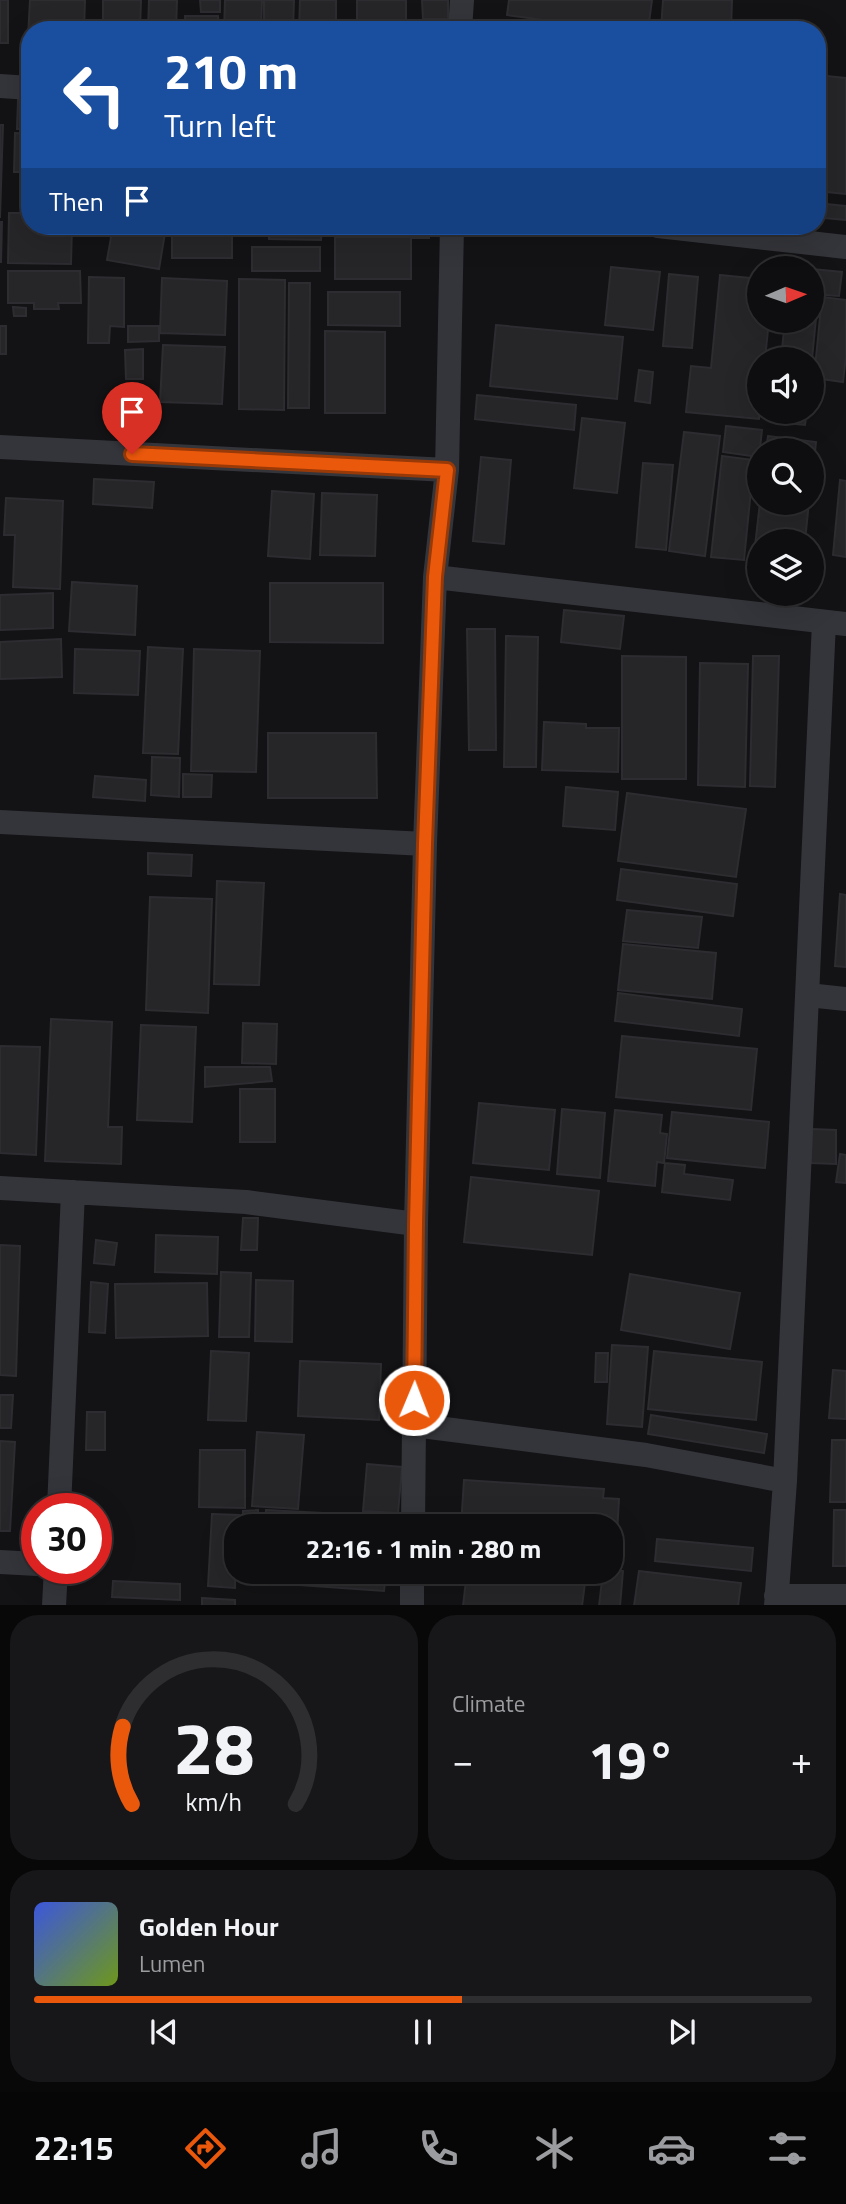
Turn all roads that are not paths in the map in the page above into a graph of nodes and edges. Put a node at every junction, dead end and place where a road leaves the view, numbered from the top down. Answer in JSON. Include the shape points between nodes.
{"nodes":[{"id":1,"x":462,"y":0,"type":"edge"},
{"id":2,"x":461,"y":21,"type":"edge"},
{"id":3,"x":0,"y":86,"type":"edge"},
{"id":4,"x":21,"y":87,"type":"edge"},
{"id":5,"x":452,"y":235,"type":"edge"},
{"id":6,"x":739,"y":235,"type":"edge"},
{"id":7,"x":846,"y":247,"type":"edge"},
{"id":8,"x":0,"y":447,"type":"edge"},
{"id":9,"x":447,"y":470,"type":"junction"},
{"id":10,"x":435,"y":577,"type":"junction"},
{"id":11,"x":835,"y":623,"type":"edge"},
{"id":12,"x":0,"y":822,"type":"edge"},
{"id":13,"x":425,"y":844,"type":"junction"},
{"id":14,"x":808,"y":995,"type":"junction"},
{"id":15,"x":846,"y":999,"type":"edge"},
{"id":16,"x":0,"y":1188,"type":"edge"},
{"id":17,"x":73,"y":1192,"type":"junction"},
{"id":18,"x":416,"y":1224,"type":"junction"},
{"id":19,"x":414,"y":1425,"type":"junction"},
{"id":20,"x":785,"y":1481,"type":"junction"},
{"id":21,"x":60,"y":1493,"type":"edge"},
{"id":22,"x":413,"y":1514,"type":"edge"},
{"id":23,"x":0,"y":1562,"type":"edge"},
{"id":24,"x":21,"y":1563,"type":"edge"},
{"id":25,"x":55,"y":1584,"type":"edge"},
{"id":26,"x":412,"y":1584,"type":"edge"},
{"id":27,"x":846,"y":1597,"type":"edge"},
{"id":28,"x":776,"y":1601,"type":"edge"},
{"id":29,"x":54,"y":1605,"type":"edge"},
{"id":30,"x":412,"y":1605,"type":"edge"}],
"edges":[{"from":1,"to":2,"type":"street"},
{"from":3,"to":4,"type":"street"},
{"from":5,"to":9,"type":"street"},
{"from":6,"to":7,"type":"street"},
{"from":8,"to":9,"type":"street"},
{"from":9,"to":10,"type":"street"},
{"from":10,"to":11,"type":"street"},
{"from":10,"to":13,"type":"street"},
{"from":11,"to":14,"type":"street"},
{"from":12,"to":13,"type":"street"},
{"from":13,"to":18,"type":"street"},
{"from":14,"to":15,"type":"street"},
{"from":14,"to":20,"type":"street"},
{"from":16,"to":17,"type":"street"},
{"from":17,"to":18,"type":"street","via":[[246,1202]]},
{"from":17,"to":21,"type":"street"},
{"from":18,"to":19,"type":"street"},
{"from":19,"to":20,"type":"street","via":[[646,1455]]},
{"from":19,"to":22,"type":"street"},
{"from":20,"to":28,"type":"street"},
{"from":23,"to":24,"type":"street"},
{"from":25,"to":29,"type":"street"},
{"from":26,"to":30,"type":"street"},
{"from":27,"to":28,"type":"street"}]}
